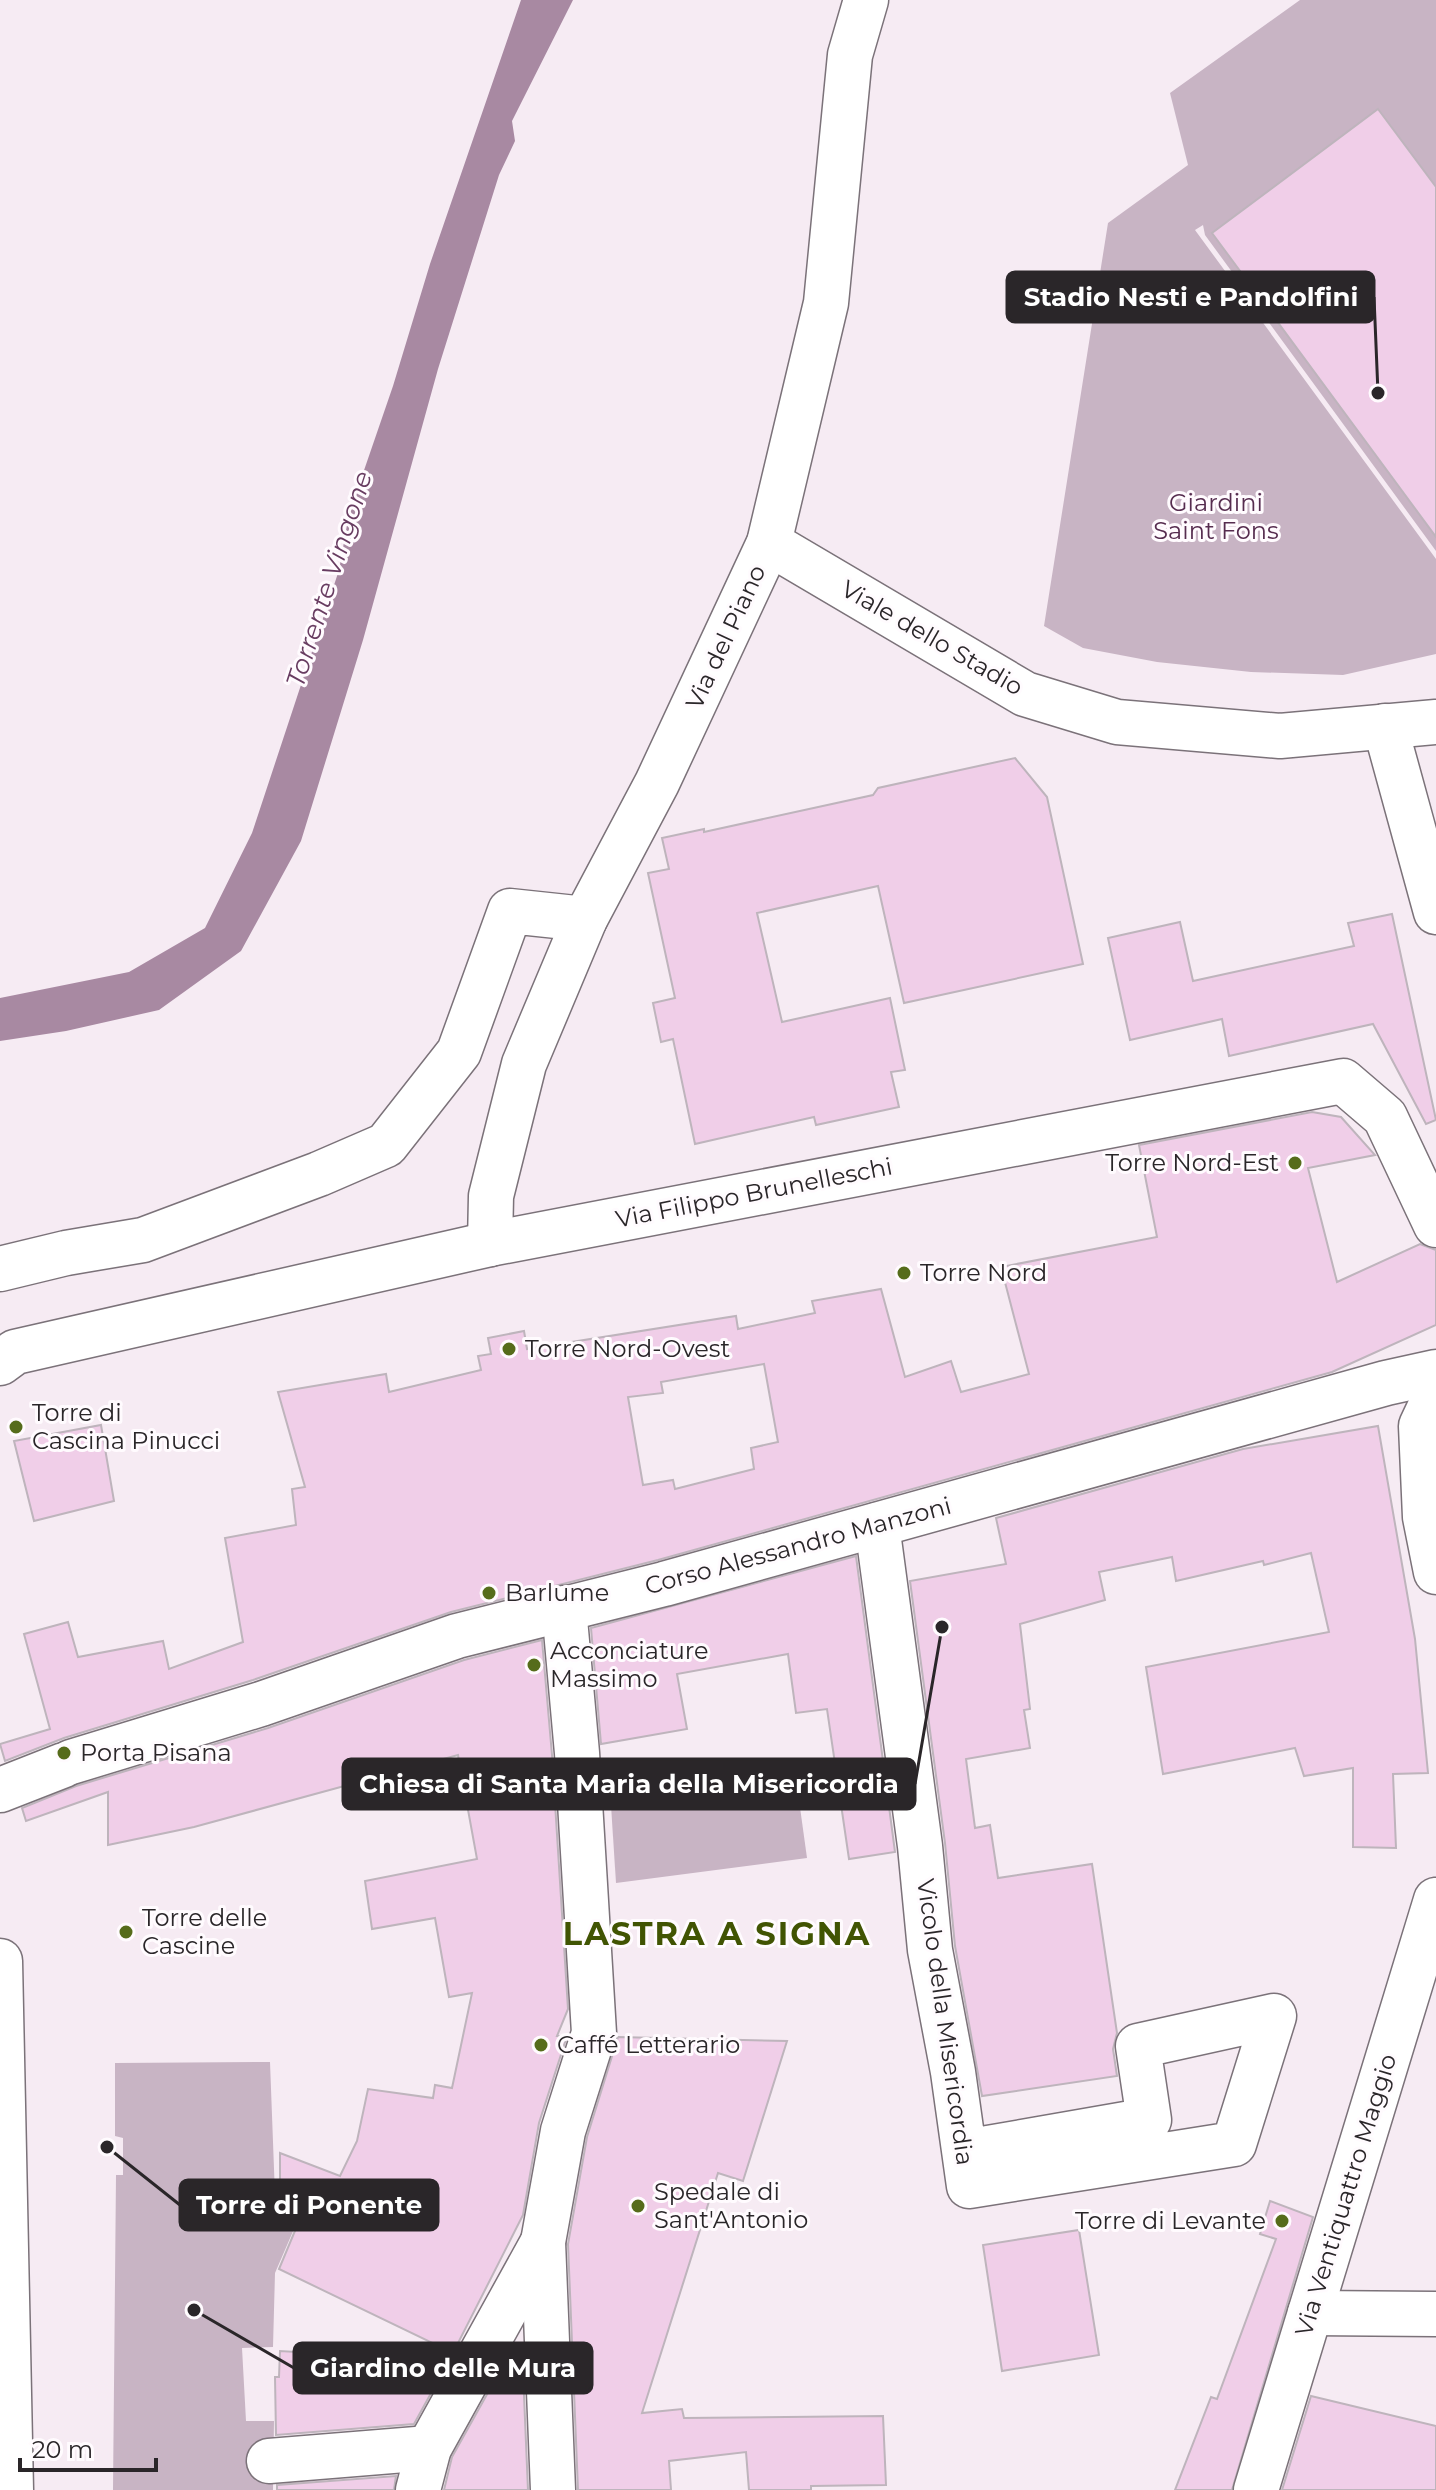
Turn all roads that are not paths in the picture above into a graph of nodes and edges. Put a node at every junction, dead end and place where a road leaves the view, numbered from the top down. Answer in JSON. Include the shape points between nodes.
{"nodes":[{"id":1,"x":866,"y":0,"type":"edge"},
{"id":2,"x":769,"y":543,"type":"junction"},
{"id":3,"x":1436,"y":722,"type":"edge"},
{"id":4,"x":1385,"y":726,"type":"junction"},
{"id":5,"x":1436,"y":912,"type":"edge"},
{"id":6,"x":585,"y":919,"type":"junction"},
{"id":7,"x":1436,"y":1225,"type":"edge"},
{"id":8,"x":490,"y":1244,"type":"junction"},
{"id":9,"x":0,"y":1269,"type":"edge"},
{"id":10,"x":0,"y":1363,"type":"edge"},
{"id":11,"x":1436,"y":1372,"type":"edge"},
{"id":12,"x":1428,"y":1410,"type":"edge"},
{"id":13,"x":877,"y":1525,"type":"junction"},
{"id":14,"x":1436,"y":1572,"type":"edge"},
{"id":15,"x":564,"y":1608,"type":"junction"},
{"id":16,"x":0,"y":1790,"type":"edge"},
{"id":17,"x":1436,"y":1900,"type":"edge"},
{"id":18,"x":0,"y":1961,"type":"edge"},
{"id":19,"x":967,"y":2169,"type":"junction"},
{"id":20,"x":543,"y":2242,"type":"junction"},
{"id":21,"x":1310,"y":2313,"type":"junction"},
{"id":22,"x":1436,"y":2314,"type":"edge"},
{"id":23,"x":429,"y":2448,"type":"junction"},
{"id":24,"x":269,"y":2461,"type":"dead end"},
{"id":25,"x":11,"y":2490,"type":"edge"},
{"id":26,"x":418,"y":2490,"type":"edge"},
{"id":27,"x":553,"y":2490,"type":"edge"},
{"id":28,"x":1256,"y":2490,"type":"edge"}],
"edges":[{"from":1,"to":2,"type":"street","name":"Via del Piano","via":[[850,55],[826,303]]},
{"from":2,"to":4,"type":"street","name":"Viale dello Stadio","via":[[1025,694],[1117,722],[1280,736]]},
{"from":2,"to":6,"type":"street","name":"Via del Piano","via":[[657,783]]},
{"from":3,"to":4,"type":"street","name":"Viale dello Stadio"},
{"from":4,"to":5,"type":"street"},
{"from":6,"to":8,"type":"street","name":"Via del Piano","via":[[524,1064],[491,1196]]},
{"from":6,"to":9,"type":"street","via":[[510,911],[459,1052],[386,1145],[143,1240]]},
{"from":7,"to":8,"type":"street","name":"Via Filippo Brunelleschi","via":[[1385,1117],[1343,1081]]},
{"from":8,"to":10,"type":"street","name":"Via Filippo Brunelleschi","via":[[15,1352]]},
{"from":11,"to":13,"type":"street","name":"Corso Alessandro Manzoni"},
{"from":12,"to":14,"type":"street","via":[[1425,1517]]},
{"from":13,"to":15,"type":"street","name":"Corso Alessandro Manzoni"},
{"from":13,"to":19,"type":"street","name":"Vicolo della Misericordia","via":[[930,1950]]},
{"from":15,"to":16,"type":"street","name":"Corso Alessandro Manzoni","via":[[457,1636]]},
{"from":15,"to":20,"type":"street","via":[[594,2033],[563,2131]]},
{"from":17,"to":21,"type":"street","name":"Via Ventiquattro Maggio"},
{"from":18,"to":25,"type":"street"},
{"from":19,"to":19,"type":"street","via":[[1149,2120],[1138,2046],[1274,2016],[1234,2144]]},
{"from":20,"to":23,"type":"street"},
{"from":20,"to":27,"type":"street"},
{"from":21,"to":22,"type":"street"},
{"from":21,"to":28,"type":"street","name":"Via Ventiquattro Maggio"},
{"from":23,"to":24,"type":"street"},
{"from":23,"to":26,"type":"street"}]}
